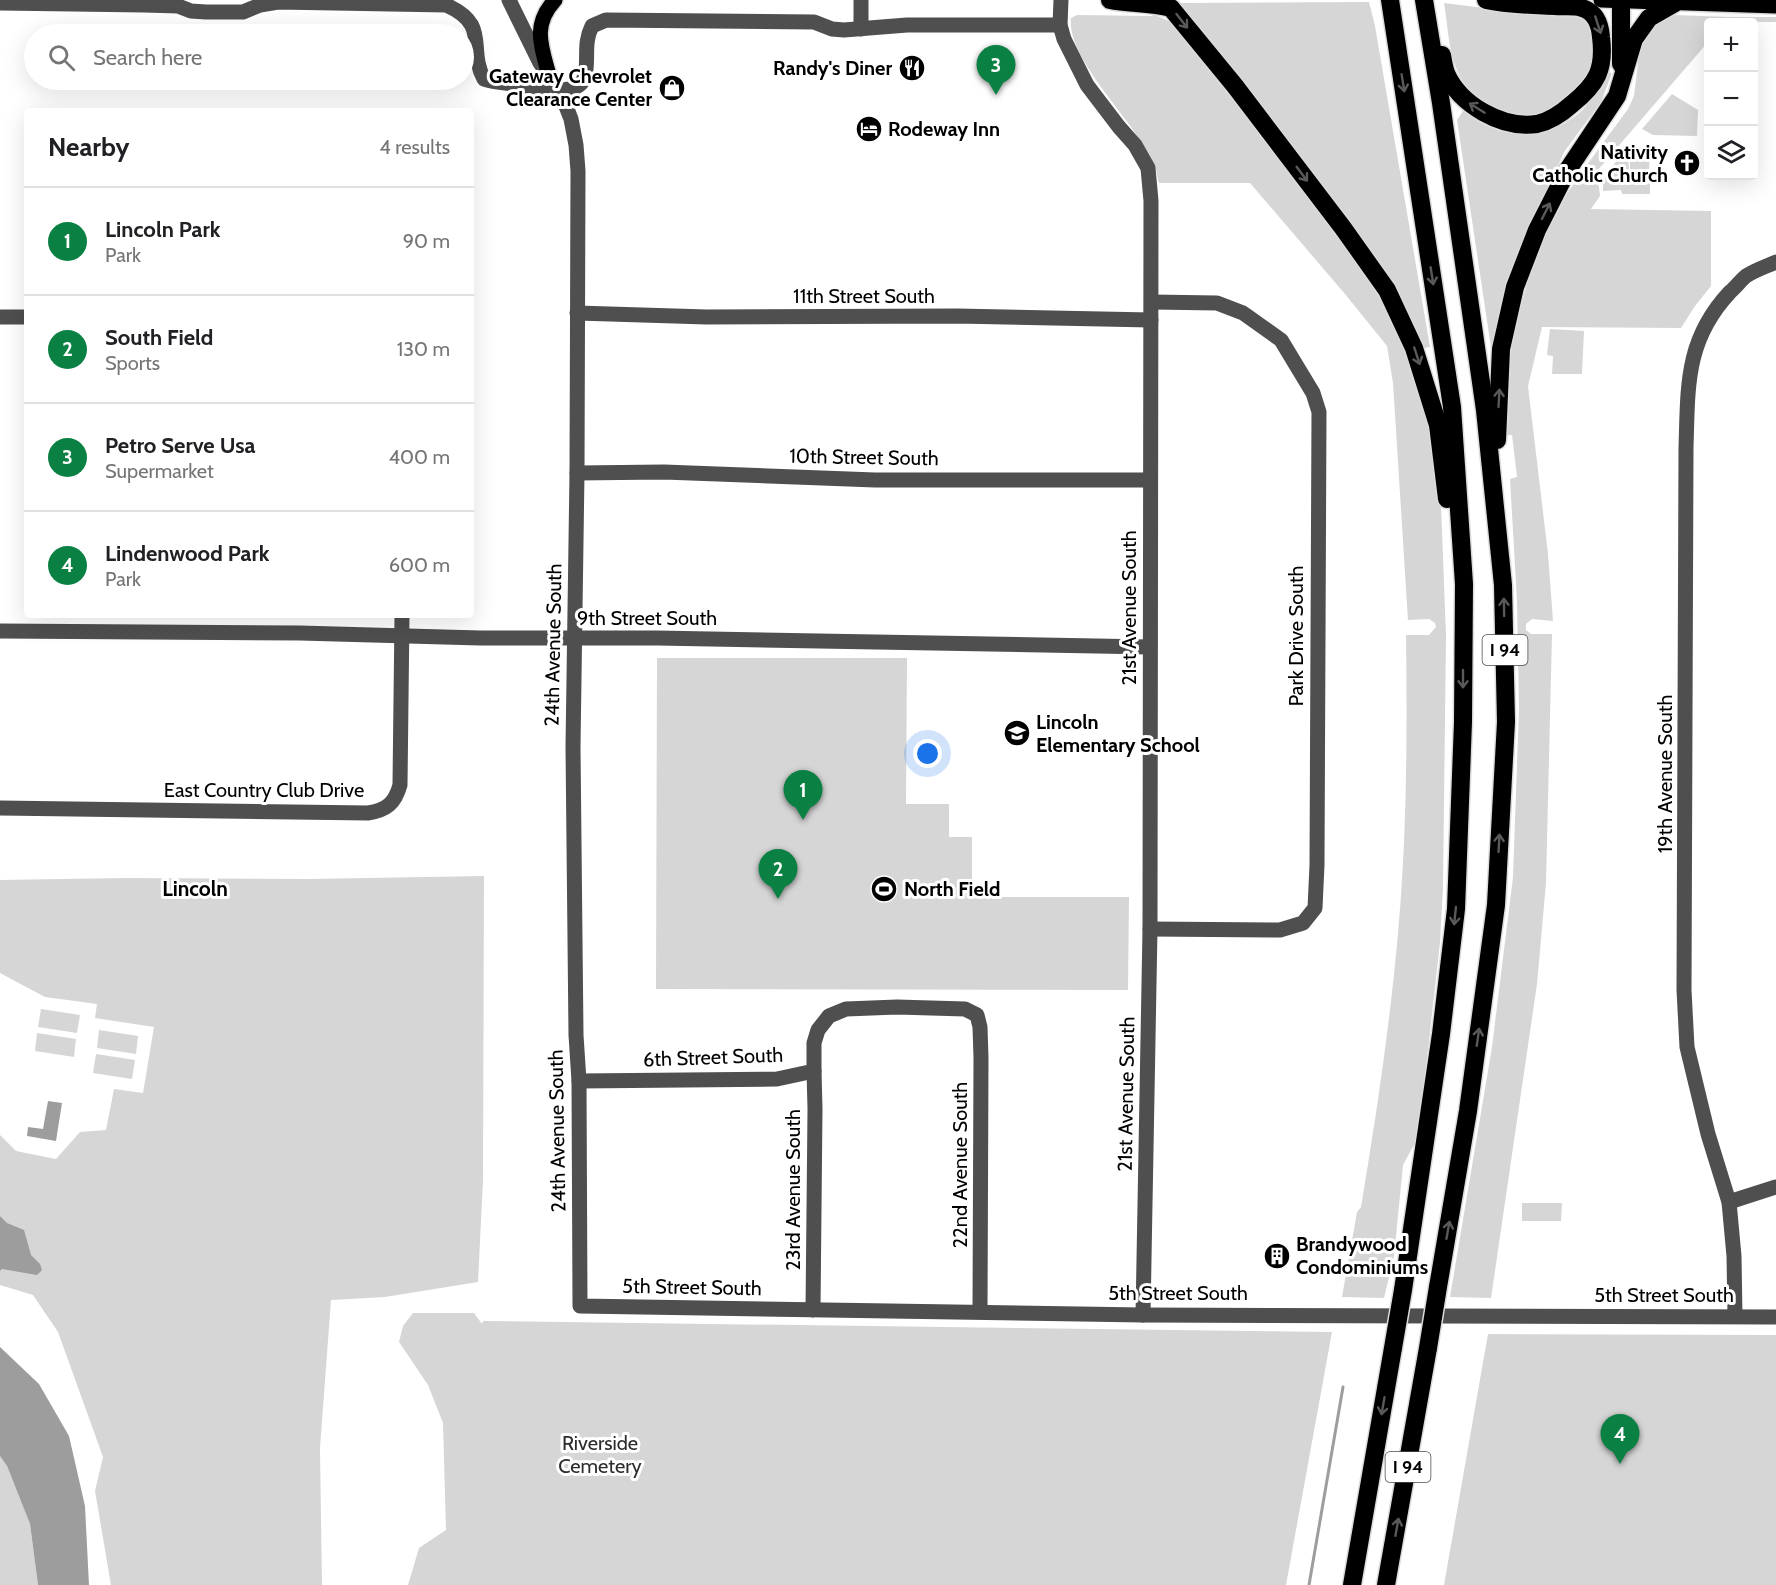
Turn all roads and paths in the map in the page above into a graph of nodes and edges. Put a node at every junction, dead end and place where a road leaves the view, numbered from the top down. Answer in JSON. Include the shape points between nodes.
{"nodes":[{"id":1,"x":509,"y":0,"type":"edge"},
{"id":2,"x":555,"y":0,"type":"edge"},
{"id":3,"x":861,"y":0,"type":"edge"},
{"id":4,"x":1061,"y":0,"type":"edge"},
{"id":5,"x":1110,"y":0,"type":"edge"},
{"id":6,"x":1389,"y":0,"type":"edge"},
{"id":7,"x":1486,"y":0,"type":"edge"},
{"id":8,"x":1601,"y":0,"type":"edge"},
{"id":9,"x":1621,"y":0,"type":"edge"},
{"id":10,"x":1701,"y":0,"type":"edge"},
{"id":11,"x":0,"y":3,"type":"edge"},
{"id":12,"x":1675,"y":3,"type":"junction"},
{"id":13,"x":220,"y":6,"type":"edge"},
{"id":14,"x":1776,"y":6,"type":"edge"},
{"id":15,"x":1428,"y":7,"type":"edge"},
{"id":16,"x":471,"y":24,"type":"edge"},
{"id":17,"x":1060,"y":25,"type":"junction"},
{"id":18,"x":474,"y":29,"type":"edge"},
{"id":19,"x":861,"y":29,"type":"junction"},
{"id":20,"x":549,"y":75,"type":"junction"},
{"id":21,"x":1622,"y":78,"type":"junction"},
{"id":22,"x":560,"y":91,"type":"junction"},
{"id":23,"x":1776,"y":262,"type":"edge"},
{"id":24,"x":1152,"y":302,"type":"junction"},
{"id":25,"x":577,"y":314,"type":"junction"},
{"id":26,"x":0,"y":317,"type":"edge"},
{"id":27,"x":24,"y":317,"type":"edge"},
{"id":28,"x":1151,"y":321,"type":"junction"},
{"id":29,"x":577,"y":472,"type":"junction"},
{"id":30,"x":1149,"y":480,"type":"junction"},
{"id":31,"x":1494,"y":499,"type":"junction"},
{"id":32,"x":402,"y":618,"type":"edge"},
{"id":33,"x":0,"y":631,"type":"edge"},
{"id":34,"x":1464,"y":635,"type":"junction"},
{"id":35,"x":402,"y":636,"type":"junction"},
{"id":36,"x":575,"y":638,"type":"junction"},
{"id":37,"x":1150,"y":647,"type":"junction"},
{"id":38,"x":0,"y":808,"type":"edge"},
{"id":39,"x":1150,"y":929,"type":"junction"},
{"id":40,"x":814,"y":1071,"type":"junction"},
{"id":41,"x":579,"y":1081,"type":"junction"},
{"id":42,"x":1776,"y":1187,"type":"edge"},
{"id":43,"x":1729,"y":1202,"type":"junction"},
{"id":44,"x":580,"y":1306,"type":"joint"},
{"id":45,"x":813,"y":1310,"type":"junction"},
{"id":46,"x":980,"y":1311,"type":"junction"},
{"id":47,"x":1143,"y":1315,"type":"junction"},
{"id":48,"x":1735,"y":1316,"type":"junction"},
{"id":49,"x":1776,"y":1317,"type":"edge"},
{"id":50,"x":1352,"y":1585,"type":"edge"},
{"id":51,"x":1386,"y":1585,"type":"edge"}],
"edges":[{"from":1,"to":20,"type":"street","name":"24th Avenue South"},
{"from":2,"to":20,"type":"main road","via":[[545,11],[540,27]]},
{"from":3,"to":19,"type":"street"},
{"from":4,"to":17,"type":"street","name":"21st Avenue South"},
{"from":5,"to":34,"type":"highway","one_way":true,"via":[[1171,8],[1235,86],[1387,290],[1414,348],[1438,425]]},
{"from":6,"to":34,"type":"highway","number":"I 94","one_way":true,"via":[[1452,406]]},
{"from":7,"to":15,"type":"highway","one_way":true,"via":[[1582,8],[1594,15],[1603,51],[1598,78],[1557,117],[1537,124],[1515,124],[1491,117],[1463,99],[1446,73]]},
{"from":8,"to":9,"type":"main road"},
{"from":9,"to":12,"type":"main road"},
{"from":9,"to":21,"type":"highway"},
{"from":10,"to":12,"type":"main road"},
{"from":11,"to":13,"type":"street","via":[[144,4],[178,6],[191,11]]},
{"from":12,"to":14,"type":"main road"},
{"from":12,"to":21,"type":"highway","via":[[1649,18],[1634,39]]},
{"from":13,"to":16,"type":"street","via":[[243,12],[278,2],[446,5]]},
{"from":15,"to":31,"type":"highway","number":"I 94"},
{"from":17,"to":19,"type":"street","via":[[907,25]]},
{"from":17,"to":24,"type":"street","name":"21st Avenue South","via":[[1087,85],[1135,145],[1148,168]]},
{"from":18,"to":22,"type":"street","via":[[478,67],[484,79]]},
{"from":19,"to":22,"type":"street","via":[[832,29],[814,22],[606,20],[592,26],[586,37],[585,78],[578,86]]},
{"from":20,"to":22,"type":"street","name":"24th Avenue South"},
{"from":31,"to":21,"type":"highway","one_way":true,"via":[[1502,349],[1515,287],[1562,180],[1617,96]]},
{"from":22,"to":25,"type":"street","name":"24th Avenue South","via":[[571,119],[578,171]]},
{"from":23,"to":43,"type":"street","name":"19th Avenue South","via":[[1747,275],[1707,321],[1696,343],[1688,387],[1684,990],[1687,1047]]},
{"from":24,"to":28,"type":"street","name":"21st Avenue South"},
{"from":24,"to":39,"type":"street","name":"Park Drive South","via":[[1216,303],[1243,313],[1281,340],[1313,393],[1319,412],[1315,909],[1303,923],[1280,930]]},
{"from":25,"to":28,"type":"street","name":"11th Street South"},
{"from":25,"to":29,"type":"street","name":"24th Avenue South"},
{"from":26,"to":27,"type":"street"},
{"from":28,"to":30,"type":"street","name":"21st Avenue South"},
{"from":29,"to":30,"type":"street","name":"10th Street South","via":[[875,480]]},
{"from":29,"to":36,"type":"street","name":"24th Avenue South"},
{"from":30,"to":37,"type":"street","name":"21st Avenue South"},
{"from":51,"to":31,"type":"highway","number":"I 94","one_way":true,"bridge":true,"via":[[1468,1111],[1496,905],[1506,722],[1503,585]]},
{"from":32,"to":35,"type":"street","name":"East Country Club Drive"},
{"from":33,"to":35,"type":"street","name":"9th Street South"},
{"from":34,"to":50,"type":"highway","number":"I 94","one_way":true,"bridge":true,"via":[[1456,909],[1403,1290]]},
{"from":35,"to":36,"type":"street","name":"9th Street South"},
{"from":35,"to":38,"type":"street","name":"East Country Club Drive","via":[[400,785],[391,806],[368,813]]},
{"from":36,"to":37,"type":"street","name":"9th Street South"},
{"from":36,"to":41,"type":"street","name":"24th Avenue South","via":[[573,759]]},
{"from":37,"to":39,"type":"street","name":"21st Avenue South"},
{"from":39,"to":47,"type":"street","name":"21st Avenue South"},
{"from":40,"to":41,"type":"street","name":"6th Street South","via":[[777,1079]]},
{"from":40,"to":45,"type":"street","name":"23rd Avenue South"},
{"from":40,"to":46,"type":"street","name":"22nd Avenue South","via":[[818,1030],[829,1016],[846,1009],[965,1009],[977,1015],[981,1058]]},
{"from":41,"to":44,"type":"street","name":"24th Avenue South"},
{"from":42,"to":43,"type":"street"},
{"from":43,"to":48,"type":"street","name":"19th Avenue South"},
{"from":44,"to":45,"type":"street","name":"5th Street South"},
{"from":45,"to":46,"type":"street","name":"5th Street South"},
{"from":46,"to":47,"type":"street","name":"5th Street South"},
{"from":47,"to":48,"type":"street","name":"5th Street South"},
{"from":48,"to":49,"type":"street","name":"5th Street South"}]}
